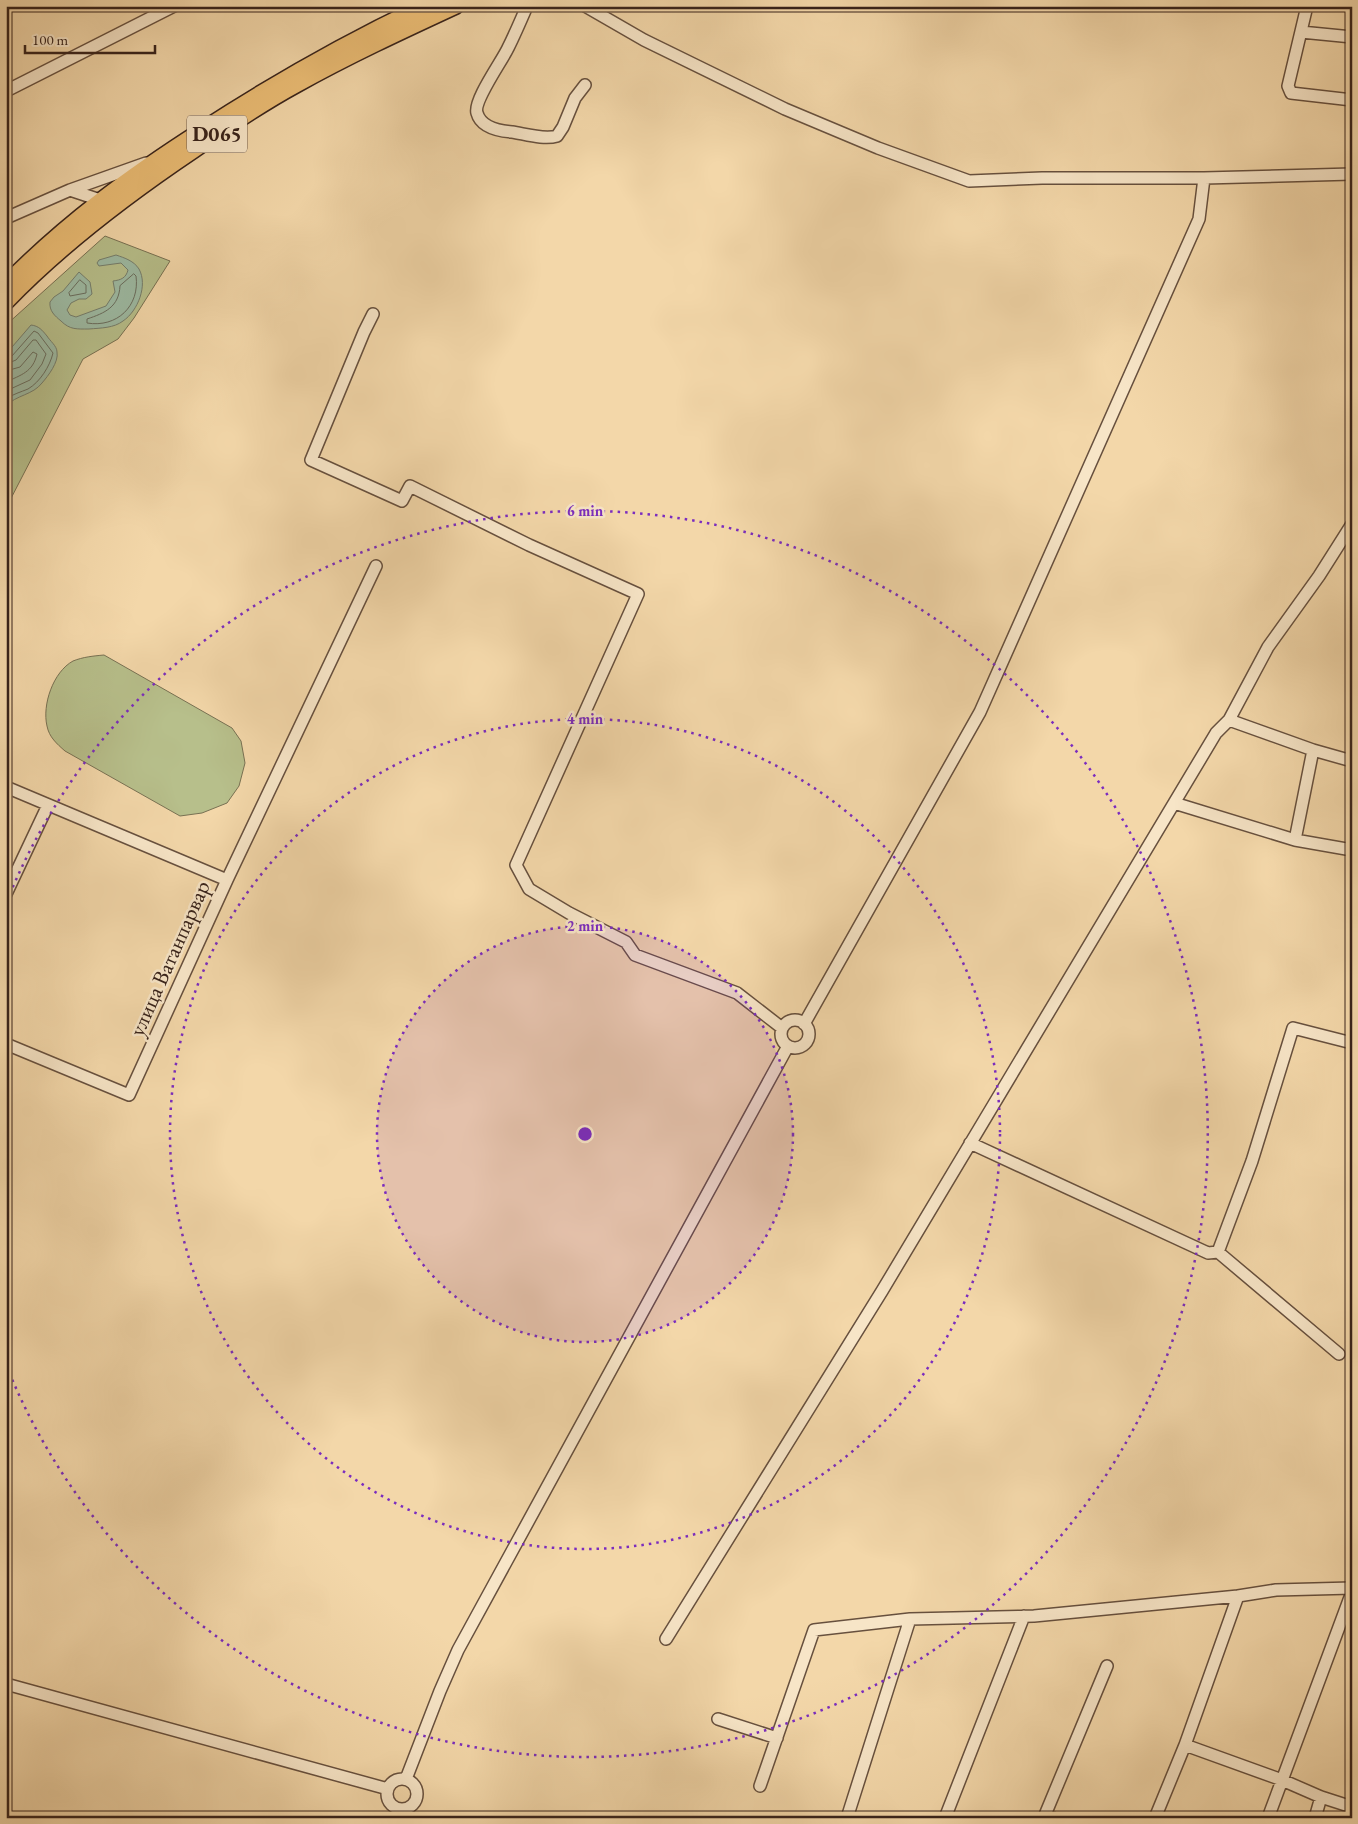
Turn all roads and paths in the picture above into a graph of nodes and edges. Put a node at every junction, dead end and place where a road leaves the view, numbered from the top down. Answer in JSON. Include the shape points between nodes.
{"nodes":[{"id":1,"x":174,"y":6,"type":"edge"},
{"id":2,"x":423,"y":6,"type":"edge"},
{"id":3,"x":456,"y":6,"type":"edge"},
{"id":4,"x":527,"y":6,"type":"edge"},
{"id":5,"x":585,"y":6,"type":"edge"},
{"id":6,"x":1307,"y":6,"type":"edge"},
{"id":7,"x":1301,"y":32,"type":"junction"},
{"id":8,"x":1352,"y":38,"type":"edge"},
{"id":9,"x":585,"y":86,"type":"dead end"},
{"id":10,"x":6,"y":90,"type":"edge"},
{"id":11,"x":1352,"y":100,"type":"edge"},
{"id":12,"x":155,"y":159,"type":"junction"},
{"id":13,"x":1352,"y":174,"type":"edge"},
{"id":14,"x":1204,"y":178,"type":"junction"},
{"id":15,"x":70,"y":190,"type":"junction"},
{"id":16,"x":100,"y":200,"type":"junction"},
{"id":17,"x":114,"y":206,"type":"junction"},
{"id":18,"x":6,"y":218,"type":"edge"},
{"id":19,"x":6,"y":284,"type":"edge"},
{"id":20,"x":6,"y":302,"type":"edge"},
{"id":21,"x":373,"y":314,"type":"dead end"},
{"id":22,"x":1352,"y":524,"type":"edge"},
{"id":23,"x":376,"y":566,"type":"dead end"},
{"id":24,"x":1229,"y":720,"type":"junction"},
{"id":25,"x":1313,"y":750,"type":"junction"},
{"id":26,"x":1352,"y":761,"type":"edge"},
{"id":27,"x":6,"y":787,"type":"edge"},
{"id":28,"x":1174,"y":803,"type":"junction"},
{"id":29,"x":48,"y":804,"type":"junction"},
{"id":30,"x":1295,"y":840,"type":"junction"},
{"id":31,"x":1352,"y":850,"type":"edge"},
{"id":32,"x":227,"y":880,"type":"junction"},
{"id":33,"x":6,"y":894,"type":"edge"},
{"id":34,"x":804,"y":1024,"type":"junction"},
{"id":35,"x":782,"y":1028,"type":"junction"},
{"id":36,"x":1352,"y":1043,"type":"edge"},
{"id":37,"x":6,"y":1044,"type":"edge"},
{"id":38,"x":788,"y":1046,"type":"junction"},
{"id":39,"x":970,"y":1143,"type":"junction"},
{"id":40,"x":1218,"y":1252,"type":"junction"},
{"id":41,"x":1339,"y":1354,"type":"dead end"},
{"id":42,"x":1352,"y":1588,"type":"edge"},
{"id":43,"x":1352,"y":1592,"type":"edge"},
{"id":44,"x":1238,"y":1596,"type":"junction"},
{"id":45,"x":1024,"y":1616,"type":"junction"},
{"id":46,"x":910,"y":1619,"type":"junction"},
{"id":47,"x":666,"y":1639,"type":"dead end"},
{"id":48,"x":1107,"y":1666,"type":"dead end"},
{"id":49,"x":6,"y":1684,"type":"edge"},
{"id":50,"x":718,"y":1719,"type":"dead end"},
{"id":51,"x":777,"y":1738,"type":"junction"},
{"id":52,"x":1185,"y":1745,"type":"junction"},
{"id":53,"x":406,"y":1779,"type":"junction"},
{"id":54,"x":1282,"y":1780,"type":"junction"},
{"id":55,"x":760,"y":1786,"type":"dead end"},
{"id":56,"x":388,"y":1789,"type":"junction"},
{"id":57,"x":1321,"y":1797,"type":"junction"},
{"id":58,"x":1352,"y":1807,"type":"edge"},
{"id":59,"x":1047,"y":1817,"type":"edge"},
{"id":60,"x":847,"y":1818,"type":"edge"},
{"id":61,"x":945,"y":1818,"type":"edge"},
{"id":62,"x":1155,"y":1818,"type":"edge"},
{"id":63,"x":1268,"y":1818,"type":"edge"},
{"id":64,"x":1315,"y":1818,"type":"edge"}],
"edges":[{"from":1,"to":10,"type":"street"},
{"from":2,"to":12,"type":"main road","number":"D065","via":[[291,75]]},
{"from":3,"to":17,"type":"main road","number":"D065","via":[[296,85],[201,145]]},
{"from":4,"to":9,"type":"street","via":[[476,107],[477,116],[490,128],[500,131],[557,136],[575,98]]},
{"from":5,"to":14,"type":"street","via":[[644,40],[785,109],[968,181]]},
{"from":6,"to":7,"type":"street"},
{"from":7,"to":8,"type":"street"},
{"from":7,"to":11,"type":"street","via":[[1288,86],[1291,93]]},
{"from":12,"to":15,"type":"street"},
{"from":12,"to":16,"type":"main road","number":"D065"},
{"from":13,"to":14,"type":"street"},
{"from":14,"to":34,"type":"street","via":[[1199,219],[980,712]]},
{"from":15,"to":16,"type":"street"},
{"from":15,"to":18,"type":"street"},
{"from":16,"to":17,"type":"street"},
{"from":16,"to":19,"type":"main road","number":"D065"},
{"from":17,"to":20,"type":"main road","number":"D065"},
{"from":21,"to":35,"type":"street","via":[[311,460],[402,501],[410,486],[638,594],[516,865],[529,889],[626,942],[635,955],[737,993]]},
{"from":22,"to":24,"type":"street","via":[[1268,647]]},
{"from":23,"to":32,"type":"street"},
{"from":24,"to":25,"type":"street"},
{"from":24,"to":28,"type":"street","via":[[1216,733]]},
{"from":25,"to":26,"type":"street"},
{"from":25,"to":30,"type":"street"},
{"from":27,"to":29,"type":"street","name":"улица Ватанпарвар"},
{"from":28,"to":30,"type":"street"},
{"from":28,"to":39,"type":"street"},
{"from":29,"to":32,"type":"street","name":"улица Ватанпарвар"},
{"from":29,"to":33,"type":"street"},
{"from":30,"to":31,"type":"street"},
{"from":32,"to":37,"type":"street","name":"улица Ватанпарвар","via":[[129,1095]]},
{"from":34,"to":35,"type":"street","via":[[792,1020]]},
{"from":34,"to":38,"type":"street","via":[[808,1031],[805,1044],[797,1048]]},
{"from":35,"to":38,"type":"street","via":[[781,1036]]},
{"from":36,"to":40,"type":"street","via":[[1293,1028],[1252,1161]]},
{"from":38,"to":53,"type":"street","via":[[458,1650]]},
{"from":39,"to":40,"type":"street","via":[[1208,1253]]},
{"from":39,"to":47,"type":"street"},
{"from":40,"to":41,"type":"street"},
{"from":42,"to":44,"type":"street","via":[[1276,1590]]},
{"from":43,"to":54,"type":"street"},
{"from":44,"to":45,"type":"street"},
{"from":44,"to":52,"type":"street"},
{"from":45,"to":46,"type":"street"},
{"from":45,"to":61,"type":"street"},
{"from":46,"to":51,"type":"street","via":[[814,1630]]},
{"from":46,"to":60,"type":"street"},
{"from":48,"to":59,"type":"street"},
{"from":49,"to":56,"type":"street"},
{"from":50,"to":51,"type":"street"},
{"from":51,"to":55,"type":"street"},
{"from":52,"to":54,"type":"street"},
{"from":52,"to":62,"type":"street"},
{"from":53,"to":56,"type":"street","via":[[393,1781]]},
{"from":53,"to":56,"type":"street","via":[[414,1784],[418,1793],[415,1802],[407,1808],[393,1806],[388,1798]]},
{"from":54,"to":57,"type":"street"},
{"from":54,"to":63,"type":"street"},
{"from":57,"to":58,"type":"street"},
{"from":57,"to":64,"type":"street"}]}
